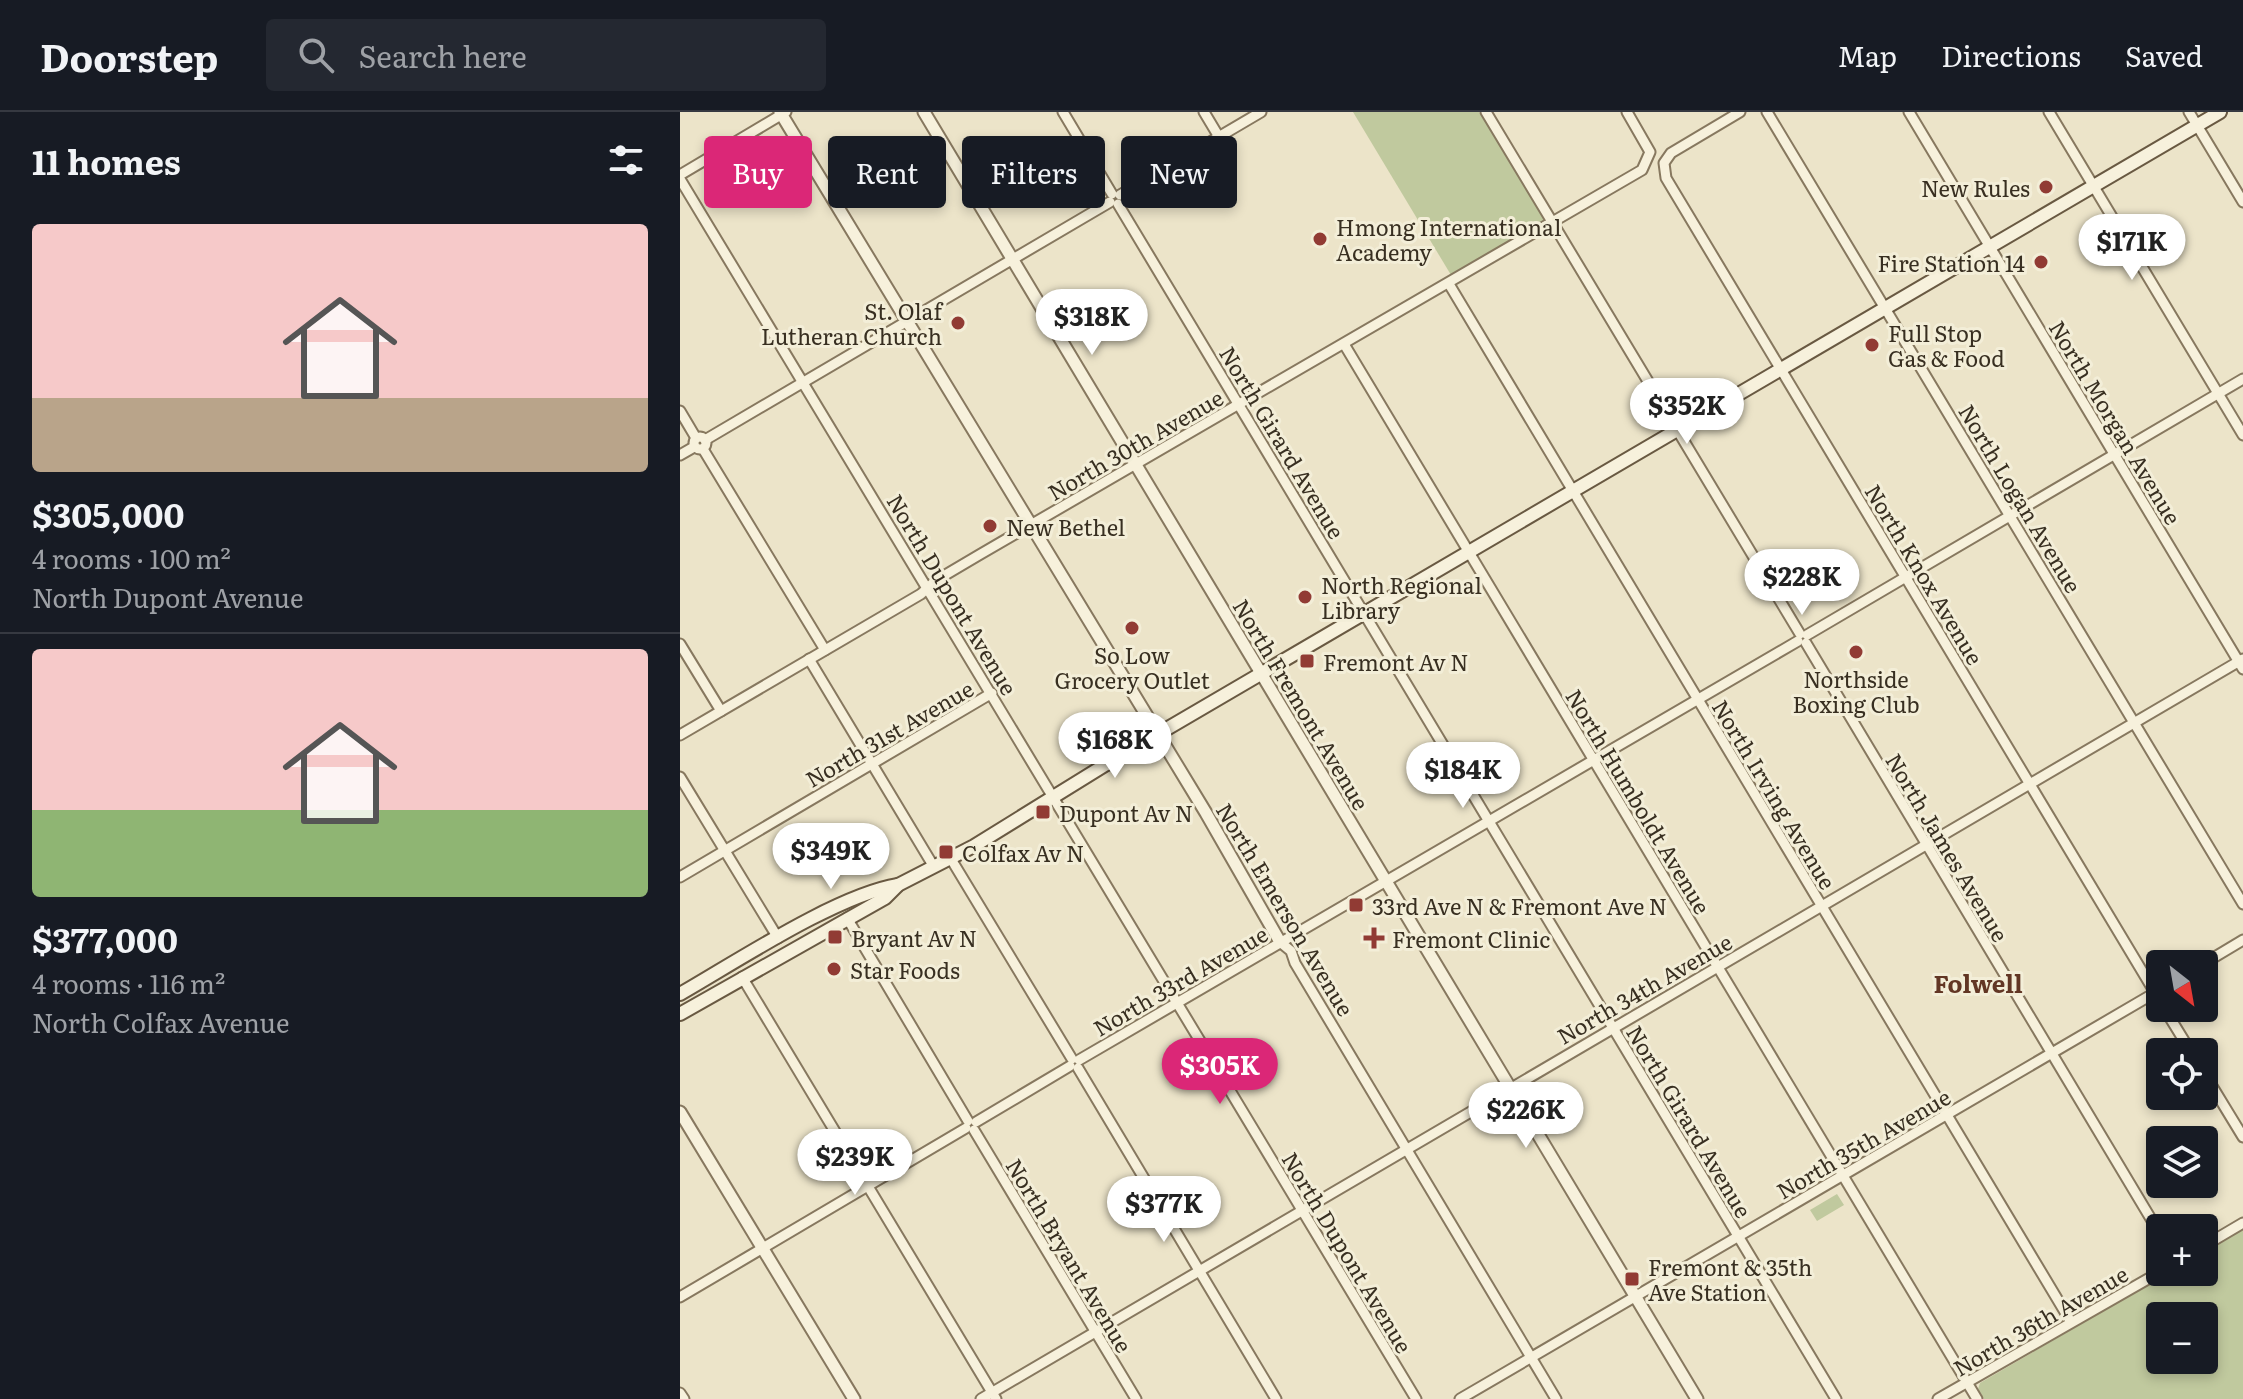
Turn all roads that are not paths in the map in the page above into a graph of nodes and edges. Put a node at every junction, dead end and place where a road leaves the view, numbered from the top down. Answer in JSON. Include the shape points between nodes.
{"nodes":[{"id":1,"x":924,"y":112,"type":"edge"},
{"id":2,"x":1063,"y":112,"type":"edge"},
{"id":3,"x":1204,"y":112,"type":"edge"},
{"id":4,"x":1261,"y":112,"type":"edge"},
{"id":5,"x":1486,"y":112,"type":"edge"},
{"id":6,"x":1627,"y":112,"type":"edge"},
{"id":7,"x":1740,"y":112,"type":"edge"},
{"id":8,"x":1767,"y":112,"type":"edge"},
{"id":9,"x":1909,"y":112,"type":"edge"},
{"id":10,"x":2049,"y":112,"type":"edge"},
{"id":11,"x":2189,"y":112,"type":"edge"},
{"id":12,"x":2220,"y":112,"type":"edge"},
{"id":13,"x":783,"y":113,"type":"edge"},
{"id":14,"x":2197,"y":125,"type":"junction"},
{"id":15,"x":1218,"y":136,"type":"edge"},
{"id":16,"x":1221,"y":136,"type":"edge"},
{"id":17,"x":680,"y":177,"type":"edge"},
{"id":18,"x":2093,"y":185,"type":"junction"},
{"id":19,"x":1121,"y":195,"type":"edge"},
{"id":20,"x":1115,"y":199,"type":"junction"},
{"id":21,"x":2243,"y":202,"type":"edge"},
{"id":22,"x":1553,"y":223,"type":"junction"},
{"id":23,"x":1990,"y":246,"type":"junction"},
{"id":24,"x":1013,"y":259,"type":"junction"},
{"id":25,"x":1449,"y":284,"type":"junction"},
{"id":26,"x":1886,"y":307,"type":"junction"},
{"id":27,"x":907,"y":321,"type":"junction"},
{"id":28,"x":1344,"y":344,"type":"junction"},
{"id":29,"x":1781,"y":368,"type":"junction"},
{"id":30,"x":2243,"y":379,"type":"edge"},
{"id":31,"x":804,"y":382,"type":"junction"},
{"id":32,"x":2218,"y":394,"type":"junction"},
{"id":33,"x":1239,"y":405,"type":"junction"},
{"id":34,"x":680,"y":411,"type":"edge"},
{"id":35,"x":1678,"y":430,"type":"junction"},
{"id":36,"x":2243,"y":435,"type":"edge"},
{"id":37,"x":700,"y":443,"type":"junction"},
{"id":38,"x":680,"y":455,"type":"edge"},
{"id":39,"x":2115,"y":455,"type":"junction"},
{"id":40,"x":1134,"y":465,"type":"junction"},
{"id":41,"x":1574,"y":491,"type":"junction"},
{"id":42,"x":2011,"y":516,"type":"junction"},
{"id":43,"x":1031,"y":525,"type":"junction"},
{"id":44,"x":1469,"y":552,"type":"junction"},
{"id":45,"x":1905,"y":577,"type":"junction"},
{"id":46,"x":928,"y":588,"type":"junction"},
{"id":47,"x":1365,"y":612,"type":"junction"},
{"id":48,"x":1802,"y":638,"type":"junction"},
{"id":49,"x":680,"y":644,"type":"edge"},
{"id":50,"x":825,"y":650,"type":"junction"},
{"id":51,"x":809,"y":659,"type":"junction"},
{"id":52,"x":2242,"y":663,"type":"edge"},
{"id":53,"x":1261,"y":674,"type":"junction"},
{"id":54,"x":992,"y":693,"type":"junction"},
{"id":55,"x":1697,"y":700,"type":"junction"},
{"id":56,"x":721,"y":711,"type":"junction"},
{"id":57,"x":2134,"y":722,"type":"junction"},
{"id":58,"x":1158,"y":734,"type":"junction"},
{"id":59,"x":680,"y":735,"type":"edge"},
{"id":60,"x":1593,"y":761,"type":"junction"},
{"id":61,"x":873,"y":763,"type":"junction"},
{"id":62,"x":680,"y":777,"type":"edge"},
{"id":63,"x":2030,"y":784,"type":"junction"},
{"id":64,"x":1054,"y":796,"type":"junction"},
{"id":65,"x":1489,"y":821,"type":"junction"},
{"id":66,"x":1925,"y":845,"type":"junction"},
{"id":67,"x":725,"y":850,"type":"junction"},
{"id":68,"x":951,"y":859,"type":"junction"},
{"id":69,"x":934,"y":867,"type":"junction"},
{"id":70,"x":680,"y":877,"type":"edge"},
{"id":71,"x":1386,"y":881,"type":"junction"},
{"id":72,"x":898,"y":885,"type":"junction"},
{"id":73,"x":2243,"y":904,"type":"edge"},
{"id":74,"x":1821,"y":906,"type":"junction"},
{"id":75,"x":847,"y":918,"type":"junction"},
{"id":76,"x":778,"y":938,"type":"junction"},
{"id":77,"x":2243,"y":940,"type":"edge"},
{"id":78,"x":1280,"y":942,"type":"junction"},
{"id":79,"x":2218,"y":955,"type":"edge"},
{"id":80,"x":1717,"y":966,"type":"junction"},
{"id":81,"x":2146,"y":975,"type":"edge"},
{"id":82,"x":742,"y":977,"type":"junction"},
{"id":83,"x":680,"y":994,"type":"edge"},
{"id":84,"x":2146,"y":1001,"type":"edge"},
{"id":85,"x":1178,"y":1003,"type":"junction"},
{"id":86,"x":680,"y":1014,"type":"edge"},
{"id":87,"x":1613,"y":1026,"type":"junction"},
{"id":88,"x":2050,"y":1053,"type":"junction"},
{"id":89,"x":1075,"y":1063,"type":"junction"},
{"id":90,"x":1509,"y":1088,"type":"junction"},
{"id":91,"x":2218,"y":1096,"type":"edge"},
{"id":92,"x":680,"y":1112,"type":"edge"},
{"id":93,"x":1948,"y":1115,"type":"junction"},
{"id":94,"x":971,"y":1125,"type":"junction"},
{"id":95,"x":2243,"y":1137,"type":"edge"},
{"id":96,"x":1405,"y":1149,"type":"junction"},
{"id":97,"x":1842,"y":1175,"type":"junction"},
{"id":98,"x":867,"y":1186,"type":"junction"},
{"id":99,"x":1302,"y":1209,"type":"junction"},
{"id":100,"x":2148,"y":1214,"type":"edge"},
{"id":101,"x":2243,"y":1223,"type":"edge"},
{"id":102,"x":1739,"y":1236,"type":"junction"},
{"id":103,"x":2218,"y":1238,"type":"edge"},
{"id":104,"x":763,"y":1248,"type":"junction"},
{"id":105,"x":1199,"y":1270,"type":"junction"},
{"id":106,"x":2146,"y":1280,"type":"edge"},
{"id":107,"x":680,"y":1297,"type":"edge"},
{"id":108,"x":1635,"y":1297,"type":"junction"},
{"id":109,"x":2071,"y":1322,"type":"junction"},
{"id":110,"x":1095,"y":1331,"type":"junction"},
{"id":111,"x":1531,"y":1358,"type":"junction"},
{"id":112,"x":1967,"y":1382,"type":"junction"},
{"id":113,"x":680,"y":1393,"type":"edge"},
{"id":114,"x":994,"y":1396,"type":"edge"},
{"id":115,"x":684,"y":1399,"type":"edge"},
{"id":116,"x":854,"y":1399,"type":"edge"},
{"id":117,"x":981,"y":1399,"type":"edge"},
{"id":118,"x":1136,"y":1399,"type":"edge"},
{"id":119,"x":1276,"y":1399,"type":"edge"},
{"id":120,"x":1416,"y":1399,"type":"edge"},
{"id":121,"x":1460,"y":1399,"type":"edge"},
{"id":122,"x":1556,"y":1399,"type":"edge"},
{"id":123,"x":1697,"y":1399,"type":"edge"},
{"id":124,"x":1836,"y":1399,"type":"edge"},
{"id":125,"x":1938,"y":1399,"type":"edge"},
{"id":126,"x":1977,"y":1399,"type":"edge"}],
"edges":[{"from":1,"to":24,"type":"street","name":"North Fremont Avenue"},
{"from":2,"to":20,"type":"street","name":"North Girard Avenue"},
{"from":3,"to":15,"type":"street"},
{"from":4,"to":16,"type":"street"},
{"from":5,"to":22,"type":"street","name":"North James Avenue"},
{"from":6,"to":22,"type":"street","name":"North 30th Avenue","via":[[1647,145],[1649,159],[1642,170]]},
{"from":7,"to":29,"type":"street","name":"North Knox Avenue","via":[[1674,150],[1664,163],[1666,178]]},
{"from":8,"to":26,"type":"street","name":"North Logan Avenue"},
{"from":9,"to":23,"type":"street","name":"North Morgan Avenue"},
{"from":10,"to":18,"type":"street"},
{"from":11,"to":14,"type":"street"},
{"from":12,"to":14,"type":"main road"},
{"from":13,"to":17,"type":"street"},
{"from":13,"to":27,"type":"street","name":"North Emerson Avenue"},
{"from":14,"to":18,"type":"main road"},
{"from":14,"to":21,"type":"street"},
{"from":17,"to":31,"type":"street","name":"North Dupont Avenue"},
{"from":18,"to":23,"type":"main road"},
{"from":18,"to":32,"type":"street"},
{"from":19,"to":20,"type":"street"},
{"from":20,"to":24,"type":"street"},
{"from":20,"to":33,"type":"street","name":"North Girard Avenue"},
{"from":22,"to":25,"type":"street","name":"North 30th Avenue"},
{"from":22,"to":35,"type":"street","name":"North James Avenue"},
{"from":23,"to":26,"type":"main road"},
{"from":23,"to":39,"type":"street","name":"North Morgan Avenue"},
{"from":24,"to":27,"type":"street"},
{"from":24,"to":40,"type":"street","name":"North Fremont Avenue"},
{"from":25,"to":28,"type":"street","name":"North 30th Avenue"},
{"from":25,"to":41,"type":"street","name":"North Irving Avenue"},
{"from":26,"to":29,"type":"main road"},
{"from":26,"to":42,"type":"street","name":"North Logan Avenue"},
{"from":27,"to":31,"type":"street"},
{"from":27,"to":43,"type":"street","name":"North Emerson Avenue"},
{"from":28,"to":33,"type":"street","name":"North 30th Avenue"},
{"from":28,"to":44,"type":"street","name":"North Humboldt Avenue"},
{"from":29,"to":35,"type":"main road"},
{"from":29,"to":45,"type":"street","name":"North Knox Avenue"},
{"from":30,"to":32,"type":"street","name":"North 33rd Avenue"},
{"from":31,"to":37,"type":"street"},
{"from":31,"to":46,"type":"street","name":"North Dupont Avenue"},
{"from":32,"to":36,"type":"street"},
{"from":32,"to":39,"type":"street","name":"North 33rd Avenue"},
{"from":33,"to":40,"type":"street","name":"North 30th Avenue"},
{"from":33,"to":47,"type":"street","name":"North Girard Avenue"},
{"from":34,"to":37,"type":"street"},
{"from":35,"to":41,"type":"main road"},
{"from":35,"to":48,"type":"street","name":"North James Avenue"},
{"from":37,"to":38,"type":"street"},
{"from":37,"to":50,"type":"street"},
{"from":39,"to":42,"type":"street","name":"North 33rd Avenue"},
{"from":39,"to":52,"type":"street","name":"North Morgan Avenue"},
{"from":40,"to":43,"type":"street","name":"North 30th Avenue"},
{"from":40,"to":53,"type":"street","name":"North Fremont Avenue"},
{"from":41,"to":44,"type":"main road"},
{"from":41,"to":55,"type":"street","name":"North Irving Avenue"},
{"from":42,"to":45,"type":"street","name":"North 33rd Avenue"},
{"from":42,"to":57,"type":"street","name":"North Logan Avenue"},
{"from":43,"to":46,"type":"street","name":"North 30th Avenue"},
{"from":43,"to":58,"type":"street","name":"North Emerson Avenue"},
{"from":44,"to":47,"type":"main road"},
{"from":44,"to":60,"type":"street","name":"North Humboldt Avenue"},
{"from":45,"to":48,"type":"street","name":"North 33rd Avenue"},
{"from":45,"to":63,"type":"street","name":"North Knox Avenue"},
{"from":46,"to":50,"type":"street","name":"North 30th Avenue"},
{"from":46,"to":54,"type":"street","name":"North Dupont Avenue"},
{"from":47,"to":53,"type":"main road"},
{"from":47,"to":65,"type":"street","name":"North Girard Avenue"},
{"from":48,"to":55,"type":"street","name":"North 33rd Avenue"},
{"from":48,"to":66,"type":"street","name":"North James Avenue"},
{"from":49,"to":56,"type":"street"},
{"from":50,"to":51,"type":"street","name":"North 30th Avenue"},
{"from":51,"to":56,"type":"street","name":"North 30th Avenue"},
{"from":51,"to":61,"type":"street"},
{"from":52,"to":57,"type":"street","name":"North 34th Avenue"},
{"from":53,"to":58,"type":"main road"},
{"from":53,"to":71,"type":"street","name":"North Fremont Avenue"},
{"from":54,"to":61,"type":"street","name":"North 31st Avenue"},
{"from":54,"to":64,"type":"street","name":"North Dupont Avenue"},
{"from":55,"to":60,"type":"street","name":"North 33rd Avenue"},
{"from":55,"to":74,"type":"street","name":"North Irving Avenue"},
{"from":56,"to":59,"type":"street","name":"North 30th Avenue"},
{"from":57,"to":63,"type":"street","name":"North 34th Avenue"},
{"from":57,"to":73,"type":"street","name":"North Logan Avenue"},
{"from":58,"to":64,"type":"main road"},
{"from":58,"to":78,"type":"street","name":"North Emerson Avenue"},
{"from":60,"to":65,"type":"street","name":"North 33rd Avenue"},
{"from":60,"to":80,"type":"street","name":"North Humboldt Avenue"},
{"from":61,"to":67,"type":"street","name":"North 31st Avenue"},
{"from":61,"to":69,"type":"street"},
{"from":62,"to":67,"type":"street"},
{"from":63,"to":66,"type":"street","name":"North 34th Avenue"},
{"from":63,"to":81,"type":"street","name":"North Knox Avenue"},
{"from":64,"to":68,"type":"main road"},
{"from":64,"to":85,"type":"street","name":"North Dupont Avenue"},
{"from":65,"to":71,"type":"street","name":"North 33rd Avenue"},
{"from":65,"to":87,"type":"street","name":"North Girard Avenue"},
{"from":66,"to":74,"type":"street","name":"North 34th Avenue"},
{"from":66,"to":88,"type":"street","name":"North James Avenue"},
{"from":67,"to":70,"type":"street","name":"North 31st Avenue"},
{"from":67,"to":76,"type":"street"},
{"from":68,"to":69,"type":"main road"},
{"from":68,"to":89,"type":"street"},
{"from":69,"to":72,"type":"main road"},
{"from":71,"to":78,"type":"street","name":"North 33rd Avenue"},
{"from":71,"to":90,"type":"street","name":"North Fremont Avenue"},
{"from":72,"to":75,"type":"main road"},
{"from":72,"to":76,"type":"main road","via":[[881,888]]},
{"from":74,"to":80,"type":"street","name":"North 34th Avenue"},
{"from":74,"to":93,"type":"street","name":"North Irving Avenue"},
{"from":75,"to":82,"type":"main road"},
{"from":75,"to":94,"type":"street","name":"North Bryant Avenue"},
{"from":76,"to":83,"type":"main road"},
{"from":77,"to":79,"type":"street"},
{"from":78,"to":85,"type":"street","name":"North 33rd Avenue"},
{"from":78,"to":96,"type":"street","name":"North Emerson Avenue","via":[[1291,951]]},
{"from":80,"to":87,"type":"street","name":"North 34th Avenue"},
{"from":80,"to":97,"type":"street","name":"North Humboldt Avenue"},
{"from":82,"to":86,"type":"main road"},
{"from":82,"to":98,"type":"street"},
{"from":84,"to":88,"type":"street","name":"North 35th Avenue"},
{"from":85,"to":89,"type":"street","name":"North 33rd Avenue"},
{"from":85,"to":99,"type":"street","name":"North Dupont Avenue"},
{"from":87,"to":90,"type":"street","name":"North 34th Avenue"},
{"from":87,"to":102,"type":"street","name":"North Girard Avenue"},
{"from":88,"to":93,"type":"street","name":"North 35th Avenue"},
{"from":88,"to":100,"type":"street","name":"North James Avenue"},
{"from":89,"to":94,"type":"street","name":"North 33rd Avenue"},
{"from":89,"to":105,"type":"street"},
{"from":90,"to":96,"type":"street","name":"North 34th Avenue"},
{"from":90,"to":108,"type":"street","name":"North Fremont Avenue"},
{"from":91,"to":95,"type":"street"},
{"from":92,"to":104,"type":"street"},
{"from":93,"to":97,"type":"street","name":"North 35th Avenue"},
{"from":93,"to":109,"type":"street","name":"North Irving Avenue"},
{"from":94,"to":98,"type":"street","name":"North 33rd Avenue"},
{"from":94,"to":110,"type":"street","name":"North Bryant Avenue"},
{"from":96,"to":99,"type":"street","name":"North 34th Avenue"},
{"from":96,"to":111,"type":"street","name":"North Emerson Avenue"},
{"from":97,"to":102,"type":"street","name":"North 35th Avenue"},
{"from":97,"to":112,"type":"street","name":"North Humboldt Avenue"},
{"from":98,"to":104,"type":"street","name":"North 33rd Avenue"},
{"from":98,"to":114,"type":"street"},
{"from":99,"to":105,"type":"street","name":"North 34th Avenue"},
{"from":99,"to":120,"type":"street","name":"North Dupont Avenue"},
{"from":101,"to":103,"type":"street"},
{"from":102,"to":108,"type":"street","name":"North 35th Avenue"},
{"from":102,"to":124,"type":"street","name":"North Girard Avenue"},
{"from":104,"to":107,"type":"street","name":"North 33rd Avenue"},
{"from":104,"to":116,"type":"street"},
{"from":105,"to":110,"type":"street","name":"North 34th Avenue"},
{"from":105,"to":119,"type":"street"},
{"from":106,"to":109,"type":"street","name":"North 36th Avenue"},
{"from":108,"to":111,"type":"street","name":"North 35th Avenue"},
{"from":108,"to":123,"type":"street","name":"North Fremont Avenue"},
{"from":109,"to":112,"type":"street","name":"North 36th Avenue"},
{"from":110,"to":114,"type":"street","name":"North 34th Avenue"},
{"from":110,"to":118,"type":"street","name":"North Bryant Avenue"},
{"from":111,"to":121,"type":"street","name":"North 35th Avenue"},
{"from":111,"to":122,"type":"street","name":"North Emerson Avenue"},
{"from":112,"to":125,"type":"street","name":"North 36th Avenue"},
{"from":112,"to":126,"type":"street","name":"North Humboldt Avenue"},
{"from":113,"to":115,"type":"street"},
{"from":114,"to":117,"type":"street","name":"North 34th Avenue"}]}
